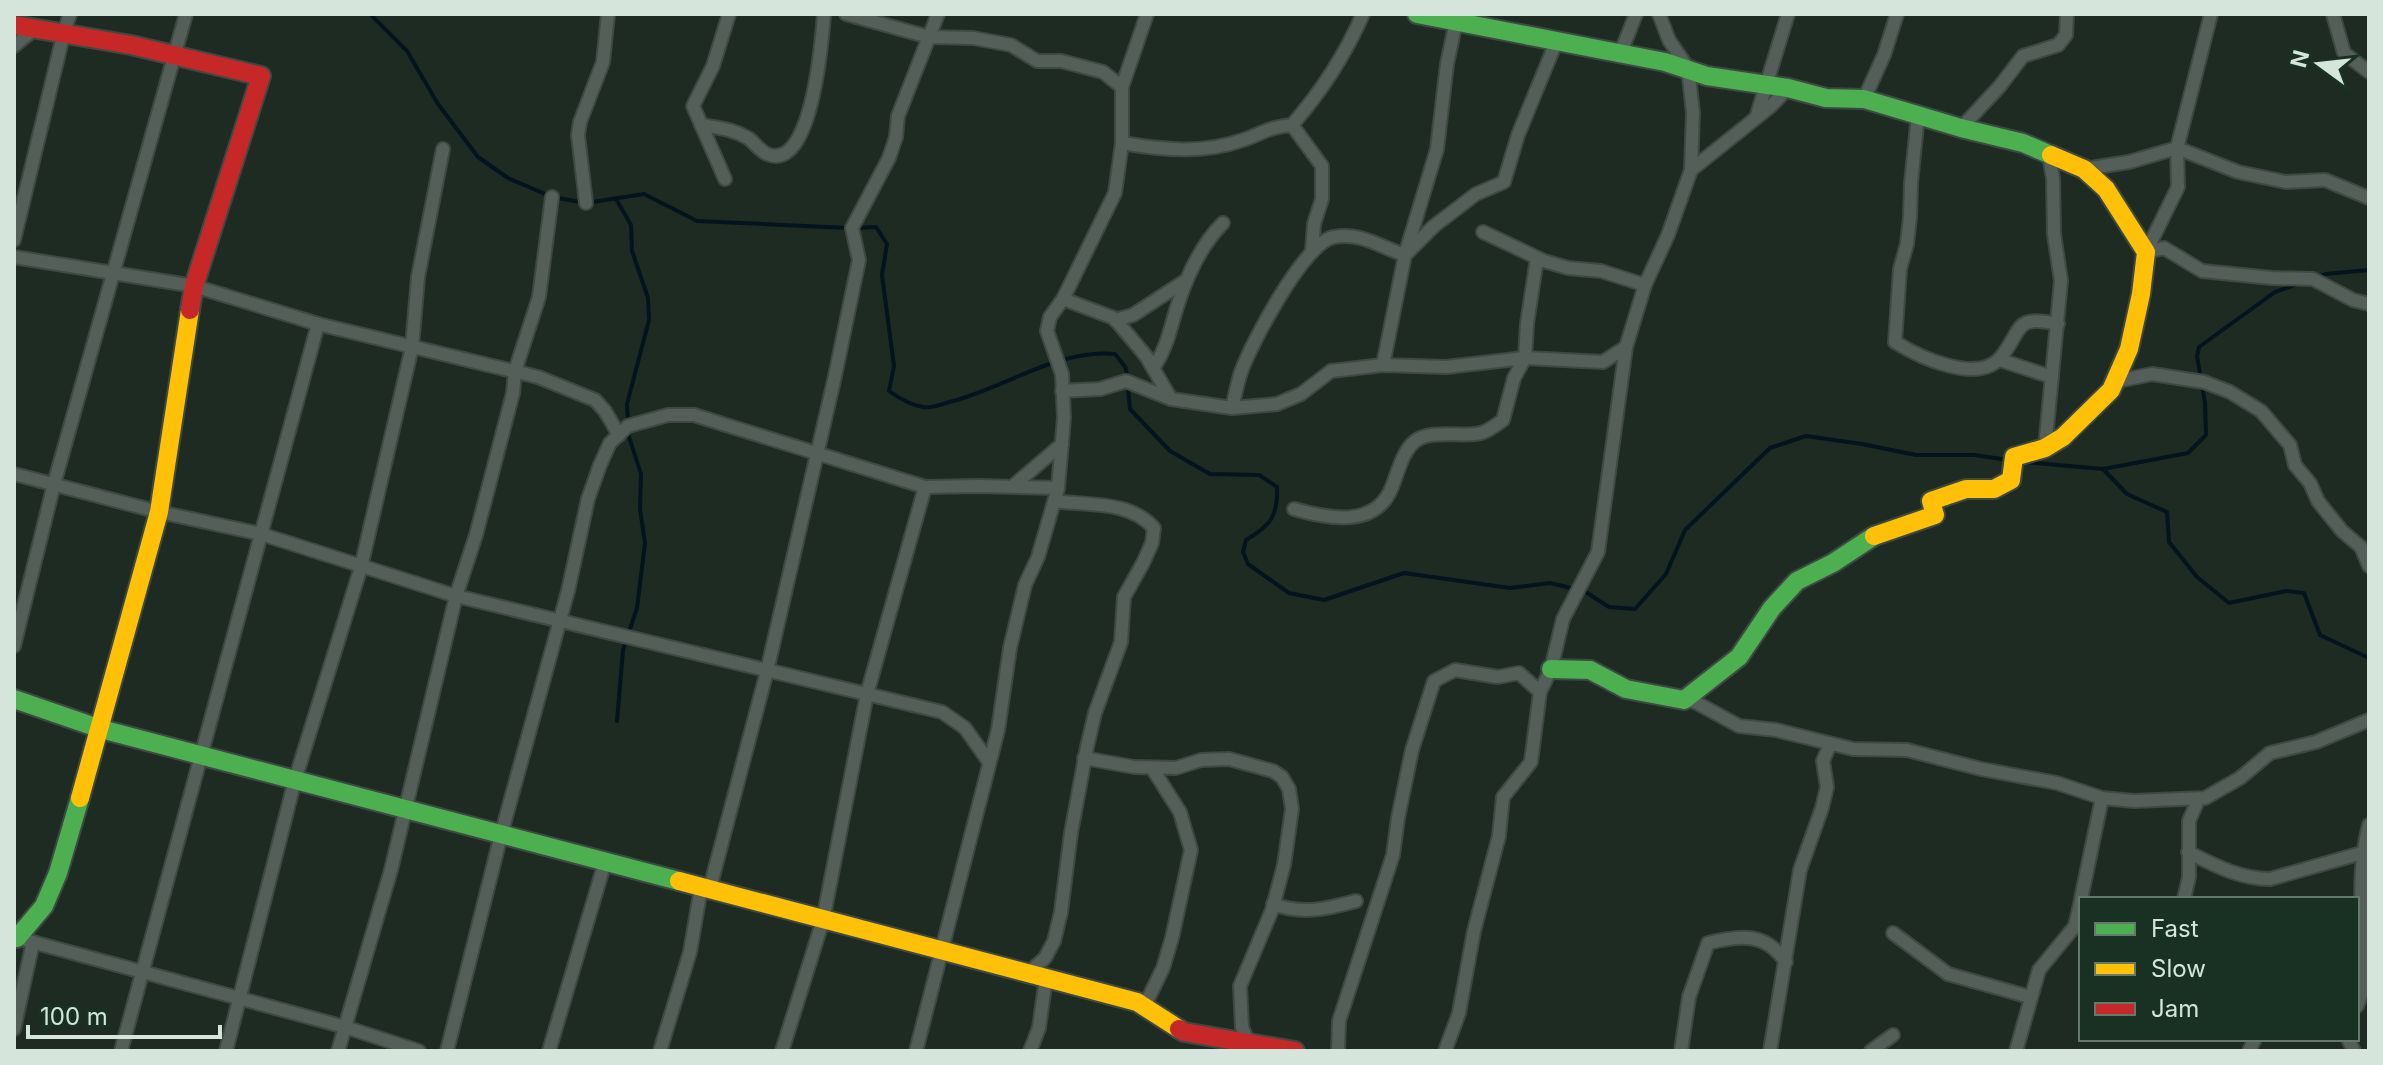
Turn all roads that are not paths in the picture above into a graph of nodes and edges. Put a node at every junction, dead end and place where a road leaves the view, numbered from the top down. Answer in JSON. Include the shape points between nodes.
{"nodes":[{"id":1,"x":186,"y":14,"type":"edge"},
{"id":2,"x":608,"y":14,"type":"edge"},
{"id":3,"x":729,"y":14,"type":"edge"},
{"id":4,"x":824,"y":14,"type":"edge"},
{"id":5,"x":846,"y":14,"type":"edge"},
{"id":6,"x":938,"y":14,"type":"edge"},
{"id":7,"x":1147,"y":14,"type":"edge"},
{"id":8,"x":1363,"y":14,"type":"edge"},
{"id":9,"x":1417,"y":14,"type":"edge"},
{"id":10,"x":1636,"y":14,"type":"edge"},
{"id":11,"x":1659,"y":14,"type":"edge"},
{"id":12,"x":1788,"y":14,"type":"edge"},
{"id":13,"x":1897,"y":14,"type":"edge"},
{"id":14,"x":2067,"y":14,"type":"edge"},
{"id":15,"x":2211,"y":14,"type":"edge"},
{"id":16,"x":2333,"y":14,"type":"edge"},
{"id":17,"x":1457,"y":17,"type":"edge"},
{"id":18,"x":67,"y":23,"type":"edge"},
{"id":19,"x":23,"y":28,"type":"edge"},
{"id":20,"x":929,"y":37,"type":"junction"},
{"id":21,"x":1557,"y":40,"type":"junction"},
{"id":22,"x":14,"y":46,"type":"edge"},
{"id":23,"x":174,"y":52,"type":"junction"},
{"id":24,"x":1621,"y":52,"type":"junction"},
{"id":25,"x":1688,"y":68,"type":"junction"},
{"id":26,"x":2369,"y":72,"type":"edge"},
{"id":27,"x":1767,"y":85,"type":"junction"},
{"id":28,"x":1122,"y":87,"type":"junction"},
{"id":29,"x":1788,"y":88,"type":"junction"},
{"id":30,"x":1864,"y":99,"type":"junction"},
{"id":31,"x":1918,"y":115,"type":"junction"},
{"id":32,"x":1756,"y":118,"type":"junction"},
{"id":33,"x":701,"y":125,"type":"junction"},
{"id":34,"x":1292,"y":125,"type":"junction"},
{"id":35,"x":1961,"y":128,"type":"junction"},
{"id":36,"x":1122,"y":143,"type":"junction"},
{"id":37,"x":2177,"y":148,"type":"junction"},
{"id":38,"x":443,"y":149,"type":"dead end"},
{"id":39,"x":2049,"y":156,"type":"junction"},
{"id":40,"x":2084,"y":169,"type":"junction"},
{"id":41,"x":1691,"y":170,"type":"junction"},
{"id":42,"x":725,"y":179,"type":"dead end"},
{"id":43,"x":552,"y":197,"type":"dead end"},
{"id":44,"x":2369,"y":198,"type":"edge"},
{"id":45,"x":586,"y":203,"type":"dead end"},
{"id":46,"x":1223,"y":223,"type":"dead end"},
{"id":47,"x":1483,"y":232,"type":"dead end"},
{"id":48,"x":14,"y":240,"type":"edge"},
{"id":49,"x":1312,"y":252,"type":"junction"},
{"id":50,"x":2146,"y":252,"type":"junction"},
{"id":51,"x":1405,"y":255,"type":"junction"},
{"id":52,"x":14,"y":257,"type":"edge"},
{"id":53,"x":1537,"y":258,"type":"junction"},
{"id":54,"x":111,"y":273,"type":"junction"},
{"id":55,"x":1187,"y":280,"type":"junction"},
{"id":56,"x":1645,"y":285,"type":"junction"},
{"id":57,"x":194,"y":286,"type":"junction"},
{"id":58,"x":1063,"y":299,"type":"junction"},
{"id":59,"x":2369,"y":304,"type":"edge"},
{"id":60,"x":1115,"y":320,"type":"junction"},
{"id":61,"x":318,"y":324,"type":"junction"},
{"id":62,"x":2058,"y":324,"type":"junction"},
{"id":63,"x":412,"y":347,"type":"junction"},
{"id":64,"x":1626,"y":347,"type":"junction"},
{"id":65,"x":1525,"y":358,"type":"junction"},
{"id":66,"x":2000,"y":360,"type":"junction"},
{"id":67,"x":1383,"y":365,"type":"junction"},
{"id":68,"x":1154,"y":367,"type":"junction"},
{"id":69,"x":515,"y":371,"type":"junction"},
{"id":70,"x":2052,"y":377,"type":"junction"},
{"id":71,"x":2113,"y":382,"type":"junction"},
{"id":72,"x":1062,"y":391,"type":"junction"},
{"id":73,"x":1171,"y":399,"type":"junction"},
{"id":74,"x":1232,"y":408,"type":"junction"},
{"id":75,"x":619,"y":435,"type":"junction"},
{"id":76,"x":1062,"y":444,"type":"junction"},
{"id":77,"x":2045,"y":448,"type":"junction"},
{"id":78,"x":817,"y":454,"type":"junction"},
{"id":79,"x":14,"y":474,"type":"edge"},
{"id":80,"x":54,"y":484,"type":"junction"},
{"id":81,"x":1013,"y":486,"type":"junction"},
{"id":82,"x":925,"y":487,"type":"junction"},
{"id":83,"x":1056,"y":495,"type":"junction"},
{"id":84,"x":1294,"y":509,"type":"dead end"},
{"id":85,"x":159,"y":512,"type":"junction"},
{"id":86,"x":261,"y":534,"type":"junction"},
{"id":87,"x":2369,"y":566,"type":"edge"},
{"id":88,"x":361,"y":567,"type":"junction"},
{"id":89,"x":456,"y":596,"type":"junction"},
{"id":90,"x":560,"y":621,"type":"junction"},
{"id":91,"x":14,"y":646,"type":"edge"},
{"id":92,"x":1551,"y":669,"type":"junction"},
{"id":93,"x":767,"y":671,"type":"junction"},
{"id":94,"x":1540,"y":692,"type":"junction"},
{"id":95,"x":867,"y":694,"type":"junction"},
{"id":96,"x":14,"y":699,"type":"edge"},
{"id":97,"x":1684,"y":700,"type":"junction"},
{"id":98,"x":2369,"y":720,"type":"edge"},
{"id":99,"x":101,"y":729,"type":"junction"},
{"id":100,"x":1830,"y":744,"type":"junction"},
{"id":101,"x":203,"y":756,"type":"junction"},
{"id":102,"x":1084,"y":758,"type":"junction"},
{"id":103,"x":989,"y":762,"type":"junction"},
{"id":104,"x":1152,"y":768,"type":"junction"},
{"id":105,"x":295,"y":780,"type":"junction"},
{"id":106,"x":2102,"y":798,"type":"junction"},
{"id":107,"x":2198,"y":800,"type":"junction"},
{"id":108,"x":2175,"y":801,"type":"junction"},
{"id":109,"x":404,"y":809,"type":"junction"},
{"id":110,"x":2189,"y":821,"type":"junction"},
{"id":111,"x":2369,"y":825,"type":"edge"},
{"id":112,"x":501,"y":835,"type":"junction"},
{"id":113,"x":2188,"y":852,"type":"junction"},
{"id":114,"x":2366,"y":852,"type":"edge"},
{"id":115,"x":605,"y":862,"type":"junction"},
{"id":116,"x":706,"y":886,"type":"junction"},
{"id":117,"x":2082,"y":897,"type":"edge"},
{"id":118,"x":2184,"y":897,"type":"edge"},
{"id":119,"x":1356,"y":901,"type":"dead end"},
{"id":120,"x":1273,"y":904,"type":"junction"},
{"id":121,"x":2079,"y":909,"type":"edge"},
{"id":122,"x":823,"y":920,"type":"junction"},
{"id":123,"x":1893,"y":933,"type":"dead end"},
{"id":124,"x":21,"y":939,"type":"edge"},
{"id":125,"x":942,"y":951,"type":"junction"},
{"id":126,"x":1786,"y":962,"type":"junction"},
{"id":127,"x":1009,"y":969,"type":"junction"},
{"id":128,"x":142,"y":973,"type":"junction"},
{"id":129,"x":1046,"y":978,"type":"junction"},
{"id":130,"x":2030,"y":997,"type":"junction"},
{"id":131,"x":238,"y":998,"type":"junction"},
{"id":132,"x":2359,"y":1000,"type":"edge"},
{"id":133,"x":1137,"y":1002,"type":"junction"},
{"id":134,"x":345,"y":1027,"type":"junction"},
{"id":135,"x":14,"y":1029,"type":"edge"},
{"id":136,"x":1893,"y":1035,"type":"dead end"},
{"id":137,"x":1248,"y":1042,"type":"junction"},
{"id":138,"x":1225,"y":1045,"type":"edge"},
{"id":139,"x":121,"y":1051,"type":"edge"},
{"id":140,"x":226,"y":1051,"type":"edge"},
{"id":141,"x":338,"y":1051,"type":"edge"},
{"id":142,"x":419,"y":1051,"type":"edge"},
{"id":143,"x":447,"y":1051,"type":"edge"},
{"id":144,"x":549,"y":1051,"type":"edge"},
{"id":145,"x":660,"y":1051,"type":"edge"},
{"id":146,"x":782,"y":1051,"type":"edge"},
{"id":147,"x":916,"y":1051,"type":"edge"},
{"id":148,"x":1030,"y":1051,"type":"edge"},
{"id":149,"x":1295,"y":1051,"type":"edge"},
{"id":150,"x":1338,"y":1051,"type":"edge"},
{"id":151,"x":1445,"y":1051,"type":"edge"},
{"id":152,"x":1681,"y":1051,"type":"edge"},
{"id":153,"x":1770,"y":1051,"type":"edge"},
{"id":154,"x":1871,"y":1051,"type":"edge"},
{"id":155,"x":2016,"y":1051,"type":"edge"}],
"edges":[{"from":1,"to":23,"type":"street"},
{"from":2,"to":45,"type":"street","via":[[603,62],[578,135]]},
{"from":3,"to":33,"type":"street","via":[[713,66],[695,99]]},
{"from":4,"to":33,"type":"street","via":[[811,103],[796,146],[784,154],[767,155],[733,130]]},
{"from":5,"to":20,"type":"street"},
{"from":6,"to":20,"type":"street"},
{"from":7,"to":28,"type":"street"},
{"from":8,"to":34,"type":"street","via":[[1334,69]]},
{"from":9,"to":17,"type":"street"},
{"from":10,"to":24,"type":"street"},
{"from":11,"to":25,"type":"street"},
{"from":12,"to":27,"type":"street"},
{"from":13,"to":30,"type":"street"},
{"from":14,"to":35,"type":"street","via":[[2066,35],[2058,45],[2023,56]]},
{"from":15,"to":37,"type":"street"},
{"from":16,"to":26,"type":"street","via":[[2344,53]]},
{"from":17,"to":21,"type":"street"},
{"from":17,"to":51,"type":"street","via":[[1437,149]]},
{"from":18,"to":19,"type":"street"},
{"from":18,"to":23,"type":"street"},
{"from":18,"to":48,"type":"street"},
{"from":19,"to":22,"type":"street"},
{"from":20,"to":28,"type":"street","via":[[1011,45],[1037,61],[1103,72]]},
{"from":20,"to":78,"type":"street","via":[[898,116],[889,158],[852,228],[859,260]]},
{"from":21,"to":24,"type":"street"},
{"from":21,"to":51,"type":"street","via":[[1504,182],[1476,194]]},
{"from":23,"to":54,"type":"street"},
{"from":23,"to":57,"type":"street","via":[[261,76]]},
{"from":24,"to":25,"type":"street"},
{"from":25,"to":27,"type":"street"},
{"from":25,"to":41,"type":"street"},
{"from":27,"to":29,"type":"street"},
{"from":27,"to":32,"type":"street"},
{"from":28,"to":36,"type":"street"},
{"from":29,"to":30,"type":"street","via":[[1826,98]]},
{"from":29,"to":32,"type":"street"},
{"from":30,"to":31,"type":"street"},
{"from":31,"to":35,"type":"street"},
{"from":31,"to":66,"type":"street","via":[[1895,342],[1919,357],[1966,369]]},
{"from":32,"to":41,"type":"street"},
{"from":33,"to":42,"type":"street"},
{"from":34,"to":36,"type":"street","via":[[1176,151]]},
{"from":34,"to":49,"type":"street","via":[[1322,166]]},
{"from":35,"to":39,"type":"street","via":[[2023,143]]},
{"from":36,"to":58,"type":"street","via":[[1115,193]]},
{"from":37,"to":40,"type":"street"},
{"from":37,"to":44,"type":"street","via":[[2238,172],[2286,182],[2325,180]]},
{"from":37,"to":50,"type":"street","via":[[2175,197]]},
{"from":38,"to":63,"type":"street","via":[[418,277]]},
{"from":39,"to":40,"type":"street"},
{"from":39,"to":62,"type":"street","via":[[2061,281]]},
{"from":40,"to":50,"type":"street","via":[[2106,189]]},
{"from":41,"to":56,"type":"street"},
{"from":43,"to":69,"type":"street","via":[[539,297]]},
{"from":46,"to":55,"type":"street"},
{"from":47,"to":53,"type":"street"},
{"from":49,"to":51,"type":"street","via":[[1331,237],[1368,238]]},
{"from":49,"to":74,"type":"street","via":[[1260,332]]},
{"from":50,"to":59,"type":"street","via":[[2164,248],[2202,271],[2313,279]]},
{"from":50,"to":71,"type":"street","via":[[2132,339]]},
{"from":51,"to":67,"type":"street"},
{"from":52,"to":54,"type":"street"},
{"from":53,"to":56,"type":"street"},
{"from":53,"to":65,"type":"street"},
{"from":54,"to":57,"type":"street"},
{"from":54,"to":80,"type":"street"},
{"from":55,"to":60,"type":"street","via":[[1133,315]]},
{"from":55,"to":68,"type":"street"},
{"from":56,"to":64,"type":"street"},
{"from":57,"to":61,"type":"street"},
{"from":57,"to":85,"type":"street"},
{"from":58,"to":60,"type":"street"},
{"from":58,"to":72,"type":"street","via":[[1047,331],[1062,374]]},
{"from":60,"to":68,"type":"street"},
{"from":61,"to":63,"type":"street"},
{"from":61,"to":86,"type":"street"},
{"from":62,"to":66,"type":"street","via":[[2036,319],[2017,328]]},
{"from":62,"to":70,"type":"street"},
{"from":63,"to":69,"type":"street"},
{"from":63,"to":88,"type":"street"},
{"from":64,"to":65,"type":"street","via":[[1603,362]]},
{"from":64,"to":92,"type":"street","via":[[1598,552],[1563,619]]},
{"from":65,"to":67,"type":"street","via":[[1446,367]]},
{"from":65,"to":84,"type":"street","via":[[1503,420],[1484,433],[1415,441],[1377,509],[1358,517],[1323,517]]},
{"from":66,"to":70,"type":"street"},
{"from":67,"to":74,"type":"street","via":[[1331,371],[1277,404]]},
{"from":68,"to":73,"type":"street"},
{"from":69,"to":75,"type":"street","via":[[595,400]]},
{"from":69,"to":89,"type":"street","via":[[494,467]]},
{"from":70,"to":77,"type":"street"},
{"from":71,"to":77,"type":"street","via":[[2063,437]]},
{"from":71,"to":87,"type":"street","via":[[2175,376],[2230,392],[2261,411],[2290,445],[2295,465],[2318,501],[2361,547]]},
{"from":72,"to":73,"type":"street","via":[[1126,381]]},
{"from":72,"to":76,"type":"street"},
{"from":73,"to":74,"type":"street"},
{"from":75,"to":78,"type":"street","via":[[628,426],[668,415],[694,415]]},
{"from":75,"to":90,"type":"street","via":[[610,443],[588,499]]},
{"from":76,"to":81,"type":"street"},
{"from":76,"to":83,"type":"street"},
{"from":77,"to":97,"type":"street","via":[[2014,457],[2011,480],[1994,489],[1966,489],[1931,501],[1935,515],[1870,537],[1797,581],[1739,657]]},
{"from":78,"to":82,"type":"street"},
{"from":78,"to":93,"type":"street"},
{"from":79,"to":80,"type":"street"},
{"from":80,"to":85,"type":"street"},
{"from":80,"to":91,"type":"street"},
{"from":81,"to":82,"type":"street"},
{"from":81,"to":83,"type":"street"},
{"from":82,"to":95,"type":"street"},
{"from":83,"to":102,"type":"street","via":[[1130,510],[1154,528],[1148,553],[1124,597],[1121,642]]},
{"from":83,"to":103,"type":"street","via":[[1025,585]]},
{"from":85,"to":86,"type":"street"},
{"from":85,"to":99,"type":"street"},
{"from":86,"to":88,"type":"street"},
{"from":86,"to":101,"type":"street"},
{"from":88,"to":89,"type":"street"},
{"from":88,"to":105,"type":"street"},
{"from":89,"to":90,"type":"street"},
{"from":89,"to":109,"type":"street"},
{"from":90,"to":93,"type":"street"},
{"from":90,"to":112,"type":"street"},
{"from":92,"to":94,"type":"street"},
{"from":92,"to":97,"type":"street","via":[[1590,670],[1626,689]]},
{"from":93,"to":95,"type":"street"},
{"from":93,"to":116,"type":"street"},
{"from":94,"to":150,"type":"street","via":[[1519,673],[1498,677],[1455,670],[1434,681],[1412,750],[1393,855],[1339,1021]]},
{"from":94,"to":151,"type":"street","via":[[1531,762],[1503,797],[1459,1013]]},
{"from":95,"to":103,"type":"street","via":[[942,712],[965,728]]},
{"from":95,"to":122,"type":"street"},
{"from":96,"to":99,"type":"street"},
{"from":97,"to":100,"type":"street","via":[[1739,726]]},
{"from":98,"to":107,"type":"street","via":[[2316,742],[2270,753],[2240,778]]},
{"from":99,"to":101,"type":"street"},
{"from":99,"to":124,"type":"street","via":[[58,873]]},
{"from":100,"to":106,"type":"street","via":[[1907,750]]},
{"from":100,"to":126,"type":"street","via":[[1823,761],[1827,787],[1800,870]]},
{"from":101,"to":105,"type":"street"},
{"from":101,"to":128,"type":"street"},
{"from":102,"to":104,"type":"street"},
{"from":102,"to":127,"type":"street","via":[[1054,941],[1027,974]]},
{"from":103,"to":125,"type":"street"},
{"from":104,"to":120,"type":"street","via":[[1229,759],[1282,777],[1292,809]]},
{"from":104,"to":133,"type":"street","via":[[1180,812],[1191,850],[1163,968],[1148,999]]},
{"from":105,"to":109,"type":"street"},
{"from":105,"to":131,"type":"street"},
{"from":106,"to":108,"type":"street"},
{"from":106,"to":117,"type":"street"},
{"from":107,"to":108,"type":"street"},
{"from":107,"to":110,"type":"street"},
{"from":108,"to":110,"type":"street"},
{"from":109,"to":112,"type":"street"},
{"from":109,"to":134,"type":"street"},
{"from":110,"to":113,"type":"street"},
{"from":111,"to":114,"type":"street"},
{"from":112,"to":115,"type":"street"},
{"from":112,"to":143,"type":"street"},
{"from":113,"to":114,"type":"street","via":[[2220,869],[2270,879]]},
{"from":113,"to":118,"type":"street"},
{"from":114,"to":132,"type":"street","via":[[2365,980]]},
{"from":115,"to":116,"type":"street"},
{"from":115,"to":144,"type":"street"},
{"from":116,"to":122,"type":"street"},
{"from":116,"to":145,"type":"street"},
{"from":119,"to":120,"type":"street","via":[[1306,911]]},
{"from":120,"to":137,"type":"street","via":[[1240,986]]},
{"from":121,"to":130,"type":"street","via":[[2075,926],[2039,970]]},
{"from":122,"to":125,"type":"street"},
{"from":122,"to":146,"type":"street"},
{"from":123,"to":130,"type":"street","via":[[1948,974]]},
{"from":124,"to":128,"type":"street"},
{"from":124,"to":135,"type":"street"},
{"from":125,"to":127,"type":"street"},
{"from":125,"to":147,"type":"street"},
{"from":126,"to":152,"type":"street","via":[[1776,947],[1754,938],[1708,943],[1689,997]]},
{"from":126,"to":153,"type":"street"},
{"from":127,"to":129,"type":"street"},
{"from":128,"to":131,"type":"street"},
{"from":128,"to":139,"type":"street"},
{"from":129,"to":133,"type":"street"},
{"from":129,"to":148,"type":"street"},
{"from":130,"to":155,"type":"street"},
{"from":131,"to":134,"type":"street"},
{"from":131,"to":140,"type":"street"},
{"from":133,"to":138,"type":"street","via":[[1184,1032]]},
{"from":134,"to":141,"type":"street"},
{"from":134,"to":142,"type":"street"},
{"from":136,"to":154,"type":"street"},
{"from":137,"to":138,"type":"street"},
{"from":137,"to":149,"type":"street"}]}
